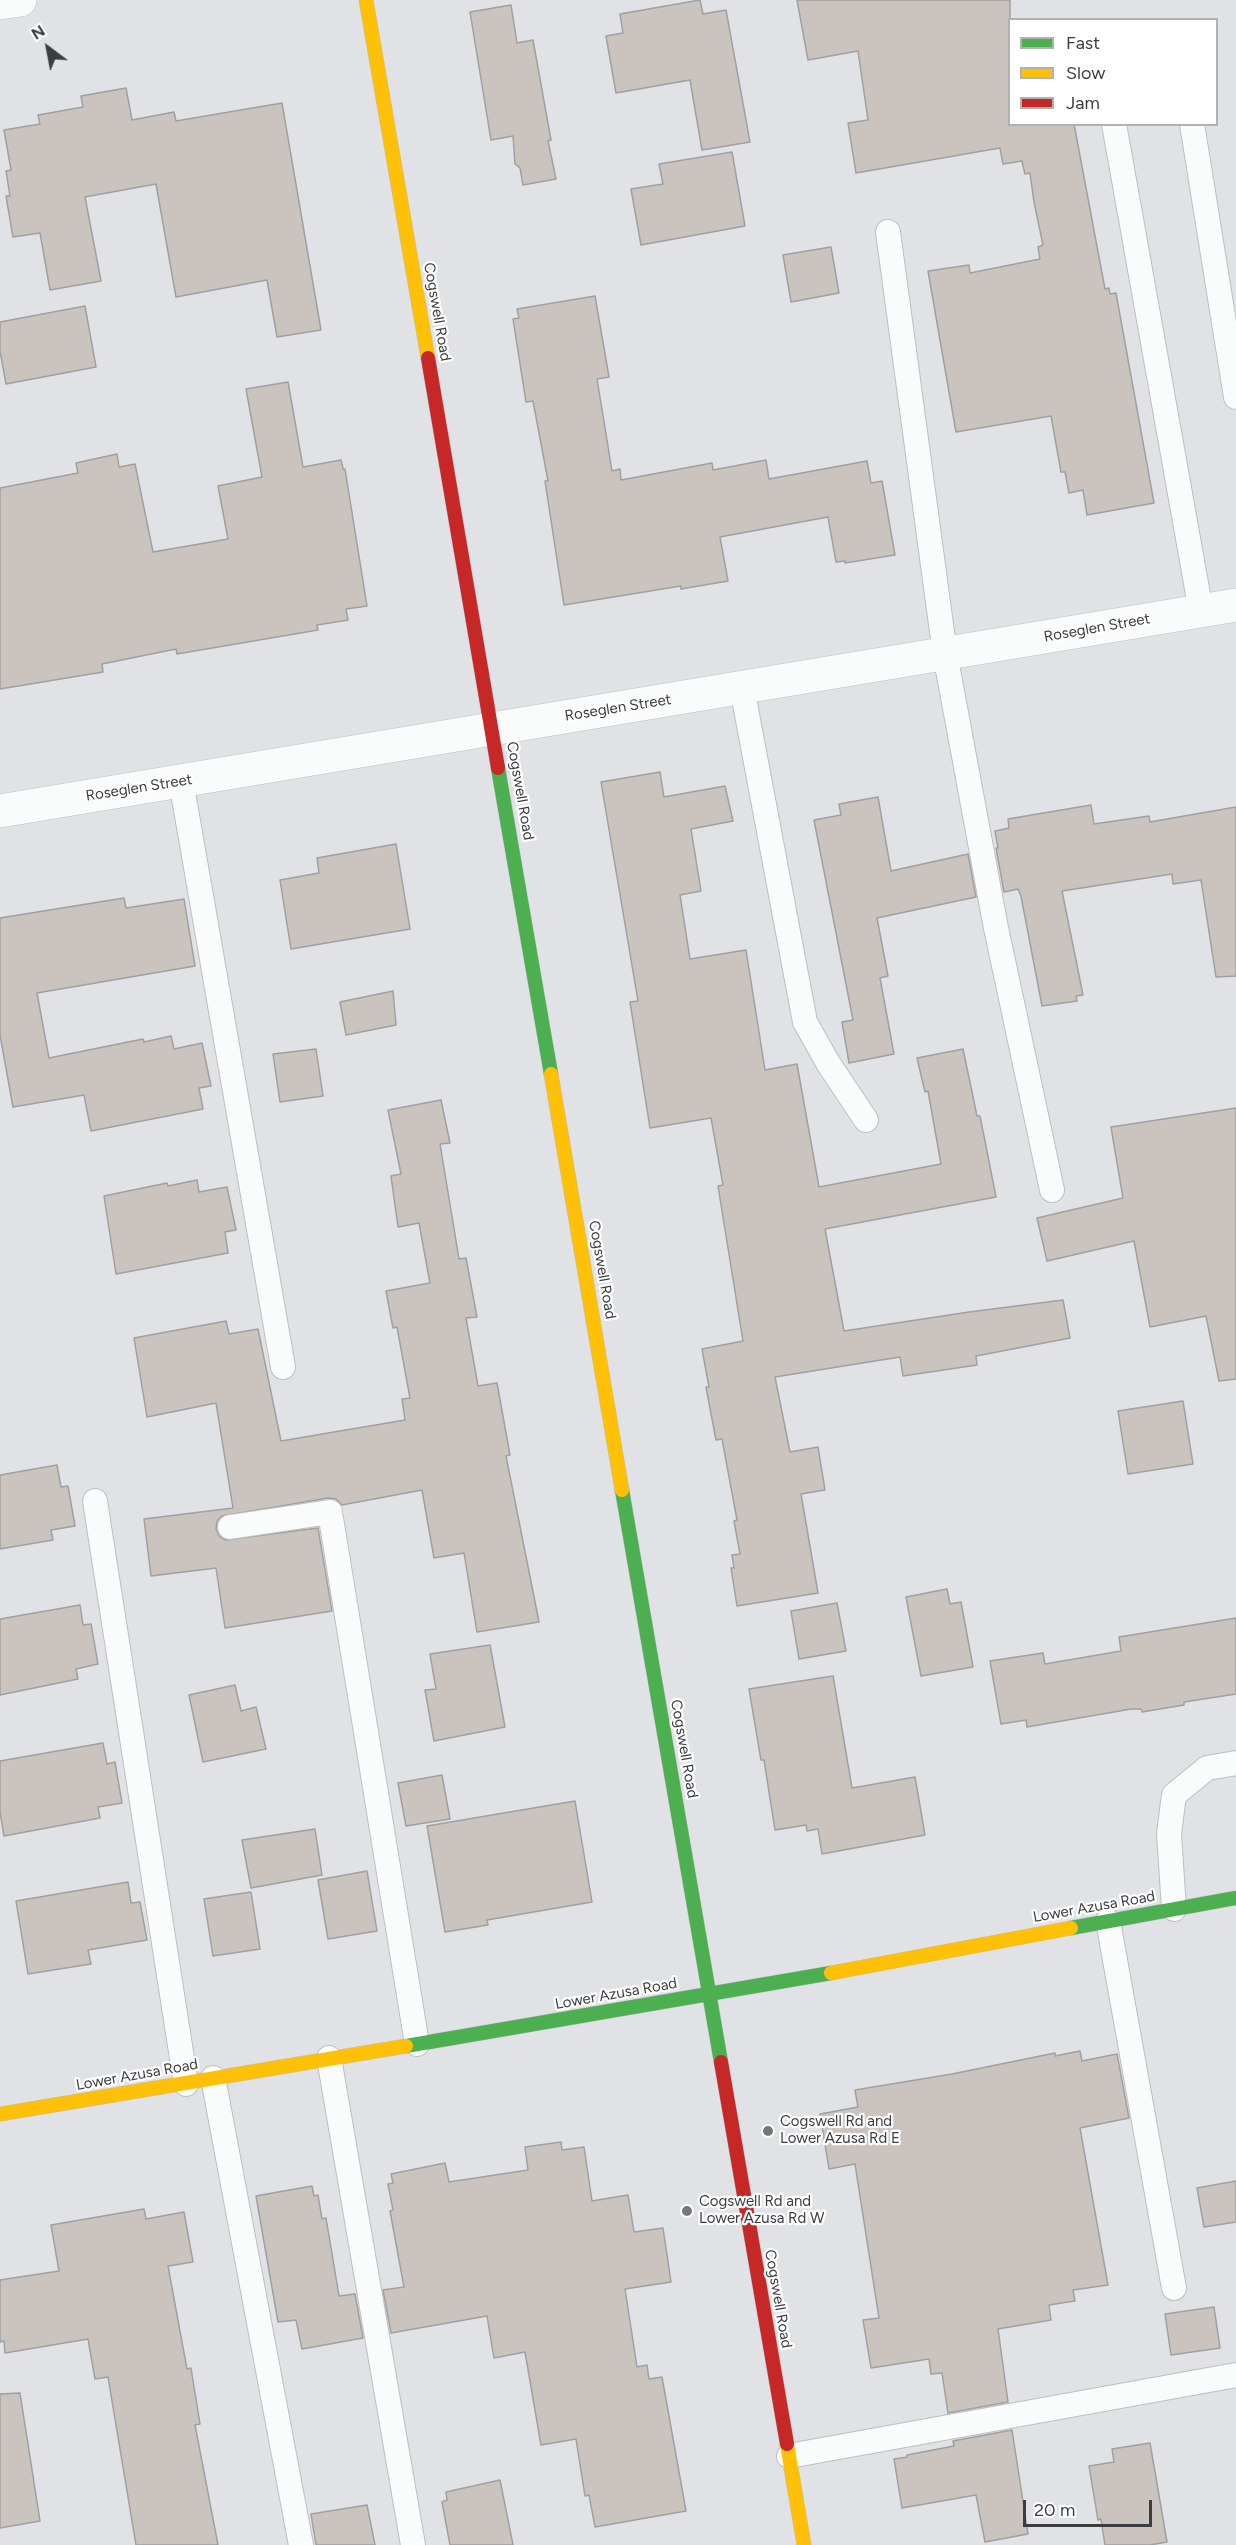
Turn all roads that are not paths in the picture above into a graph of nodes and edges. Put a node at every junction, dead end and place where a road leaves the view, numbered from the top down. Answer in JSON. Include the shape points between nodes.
{"nodes":[{"id":1,"x":20,"y":0,"type":"edge"},
{"id":2,"x":366,"y":0,"type":"edge"},
{"id":3,"x":0,"y":3,"type":"edge"},
{"id":4,"x":1114,"y":126,"type":"edge"},
{"id":5,"x":1192,"y":126,"type":"edge"},
{"id":6,"x":888,"y":232,"type":"dead end"},
{"id":7,"x":1236,"y":397,"type":"edge"},
{"id":8,"x":1236,"y":605,"type":"edge"},
{"id":9,"x":1201,"y":610,"type":"junction"},
{"id":10,"x":945,"y":654,"type":"junction"},
{"id":11,"x":742,"y":688,"type":"junction"},
{"id":12,"x":493,"y":729,"type":"junction"},
{"id":13,"x":181,"y":781,"type":"junction"},
{"id":14,"x":0,"y":811,"type":"edge"},
{"id":15,"x":867,"y":1120,"type":"dead end"},
{"id":16,"x":1052,"y":1190,"type":"dead end"},
{"id":17,"x":283,"y":1366,"type":"dead end"},
{"id":18,"x":95,"y":1502,"type":"dead end"},
{"id":19,"x":230,"y":1527,"type":"dead end"},
{"id":20,"x":1236,"y":1763,"type":"edge"},
{"id":21,"x":1236,"y":1898,"type":"edge"},
{"id":22,"x":1174,"y":1909,"type":"junction"},
{"id":23,"x":1108,"y":1921,"type":"junction"},
{"id":24,"x":709,"y":1995,"type":"junction"},
{"id":25,"x":417,"y":2044,"type":"junction"},
{"id":26,"x":329,"y":2058,"type":"junction"},
{"id":27,"x":213,"y":2078,"type":"junction"},
{"id":28,"x":186,"y":2084,"type":"junction"},
{"id":29,"x":0,"y":2114,"type":"edge"},
{"id":30,"x":1174,"y":2288,"type":"dead end"},
{"id":31,"x":1236,"y":2375,"type":"edge"},
{"id":32,"x":789,"y":2456,"type":"junction"},
{"id":33,"x":301,"y":2545,"type":"edge"},
{"id":34,"x":413,"y":2545,"type":"edge"},
{"id":35,"x":804,"y":2545,"type":"edge"}],
"edges":[{"from":1,"to":3,"type":"street"},
{"from":2,"to":12,"type":"street","name":"Cogswell Road"},
{"from":4,"to":9,"type":"lane"},
{"from":5,"to":7,"type":"lane"},
{"from":6,"to":10,"type":"lane"},
{"from":8,"to":9,"type":"street","name":"Roseglen Street"},
{"from":9,"to":10,"type":"street","name":"Roseglen Street"},
{"from":10,"to":11,"type":"street","name":"Roseglen Street"},
{"from":10,"to":16,"type":"lane","via":[[996,928]]},
{"from":11,"to":12,"type":"street","name":"Roseglen Street"},
{"from":11,"to":15,"type":"lane","via":[[805,1022]]},
{"from":12,"to":13,"type":"street","name":"Roseglen Street"},
{"from":12,"to":24,"type":"street","name":"Cogswell Road"},
{"from":13,"to":14,"type":"street","name":"Roseglen Street"},
{"from":13,"to":17,"type":"lane"},
{"from":18,"to":28,"type":"lane"},
{"from":19,"to":25,"type":"lane","via":[[330,1512]]},
{"from":20,"to":22,"type":"lane","via":[[1207,1768],[1174,1795],[1169,1834]]},
{"from":21,"to":22,"type":"street","name":"Lower Azusa Road"},
{"from":22,"to":23,"type":"street","name":"Lower Azusa Road"},
{"from":23,"to":24,"type":"street","name":"Lower Azusa Road"},
{"from":23,"to":30,"type":"lane"},
{"from":24,"to":25,"type":"street","name":"Lower Azusa Road"},
{"from":24,"to":32,"type":"street","name":"Cogswell Road"},
{"from":25,"to":26,"type":"street","name":"Lower Azusa Road"},
{"from":26,"to":27,"type":"street","name":"Lower Azusa Road"},
{"from":26,"to":34,"type":"lane"},
{"from":27,"to":28,"type":"street","name":"Lower Azusa Road"},
{"from":27,"to":33,"type":"lane"},
{"from":28,"to":29,"type":"street","name":"Lower Azusa Road"},
{"from":31,"to":32,"type":"lane"},
{"from":32,"to":35,"type":"street","name":"Cogswell Road"}]}
